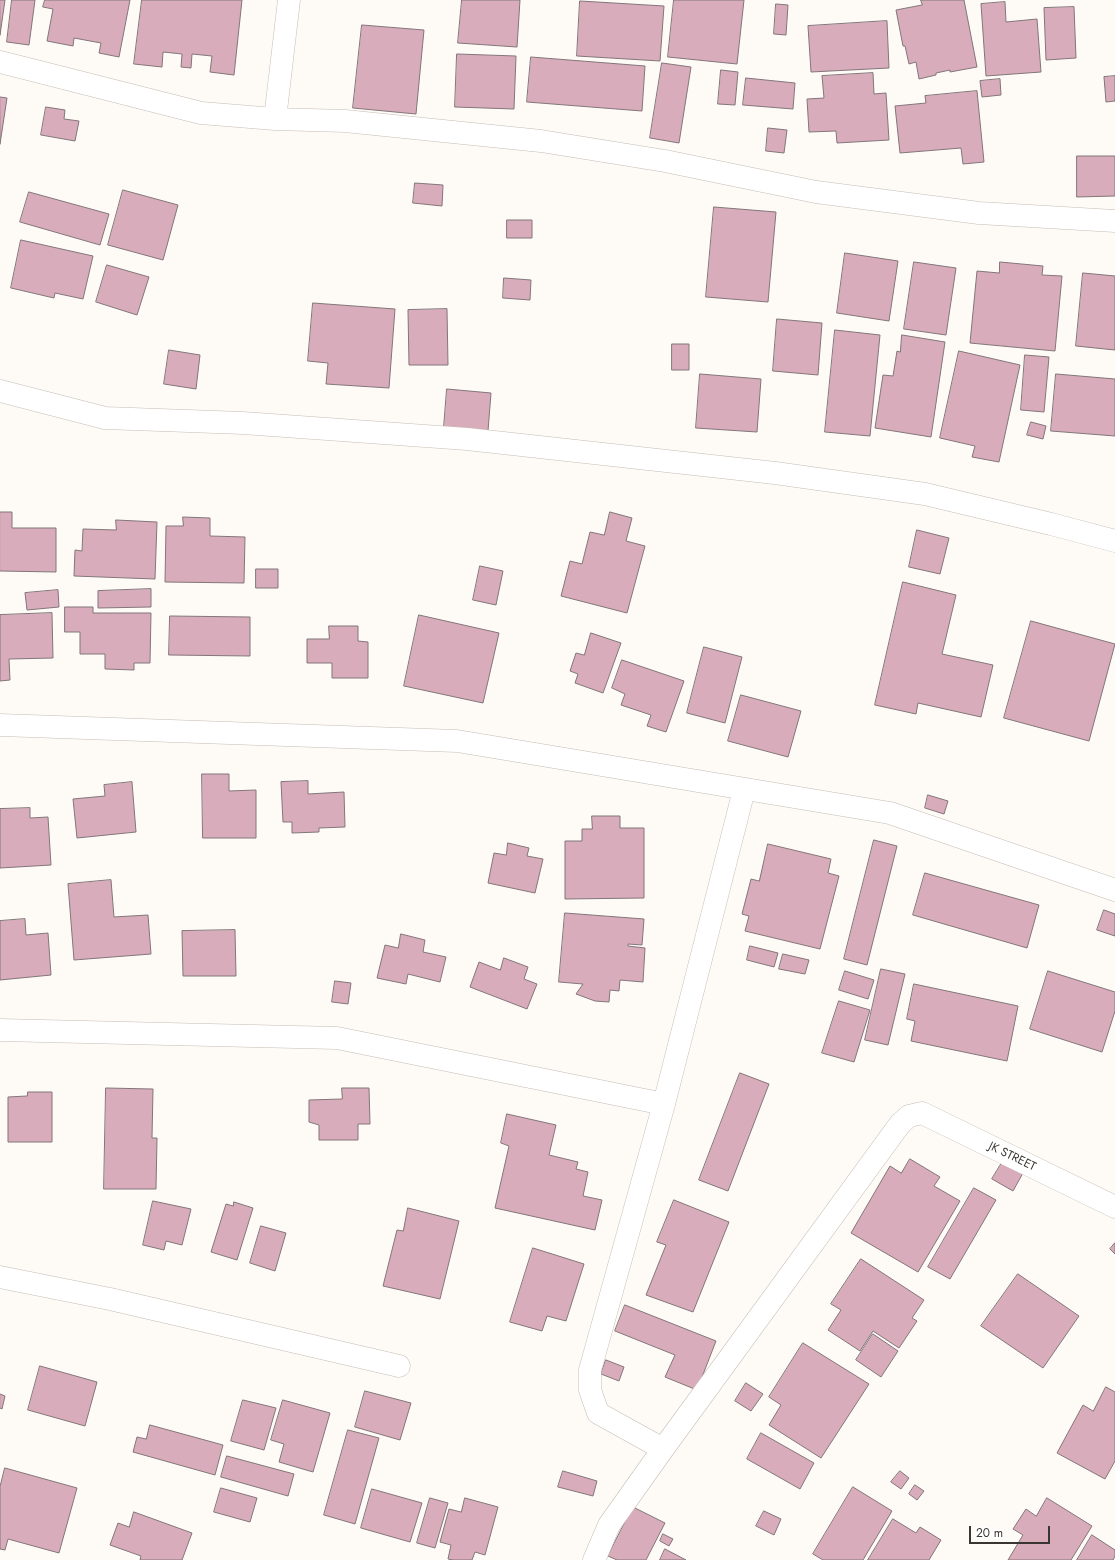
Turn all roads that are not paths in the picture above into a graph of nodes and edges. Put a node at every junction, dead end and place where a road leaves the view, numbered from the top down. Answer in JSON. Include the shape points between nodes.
{"nodes":[{"id":1,"x":289,"y":0,"type":"edge"},
{"id":2,"x":0,"y":62,"type":"edge"},
{"id":3,"x":275,"y":119,"type":"junction"},
{"id":4,"x":1115,"y":221,"type":"edge"},
{"id":5,"x":0,"y":391,"type":"edge"},
{"id":6,"x":1115,"y":542,"type":"edge"},
{"id":7,"x":0,"y":726,"type":"edge"},
{"id":8,"x":744,"y":790,"type":"junction"},
{"id":9,"x":1115,"y":890,"type":"edge"},
{"id":10,"x":0,"y":1030,"type":"edge"},
{"id":11,"x":664,"y":1104,"type":"junction"},
{"id":12,"x":1115,"y":1207,"type":"edge"},
{"id":13,"x":0,"y":1277,"type":"edge"},
{"id":14,"x":400,"y":1366,"type":"dead end"},
{"id":15,"x":663,"y":1449,"type":"junction"},
{"id":16,"x":594,"y":1560,"type":"edge"}],
"edges":[{"from":1,"to":3,"type":"street"},
{"from":2,"to":3,"type":"street","via":[[201,113]]},
{"from":3,"to":4,"type":"street","via":[[345,121],[541,141],[665,161],[816,192],[979,213]]},
{"from":5,"to":6,"type":"street","via":[[105,418],[243,423],[467,439],[782,474],[925,494]]},
{"from":7,"to":8,"type":"street","via":[[457,741]]},
{"from":8,"to":9,"type":"street","via":[[890,814]]},
{"from":8,"to":11,"type":"street"},
{"from":10,"to":11,"type":"street","via":[[338,1038]]},
{"from":11,"to":15,"type":"street","via":[[590,1370],[590,1390],[598,1412]]},
{"from":12,"to":15,"type":"street","name":"JK STREET","via":[[922,1113],[909,1116],[900,1124]]},
{"from":13,"to":14,"type":"street","via":[[110,1298]]},
{"from":15,"to":16,"type":"street","via":[[610,1525]]}]}
